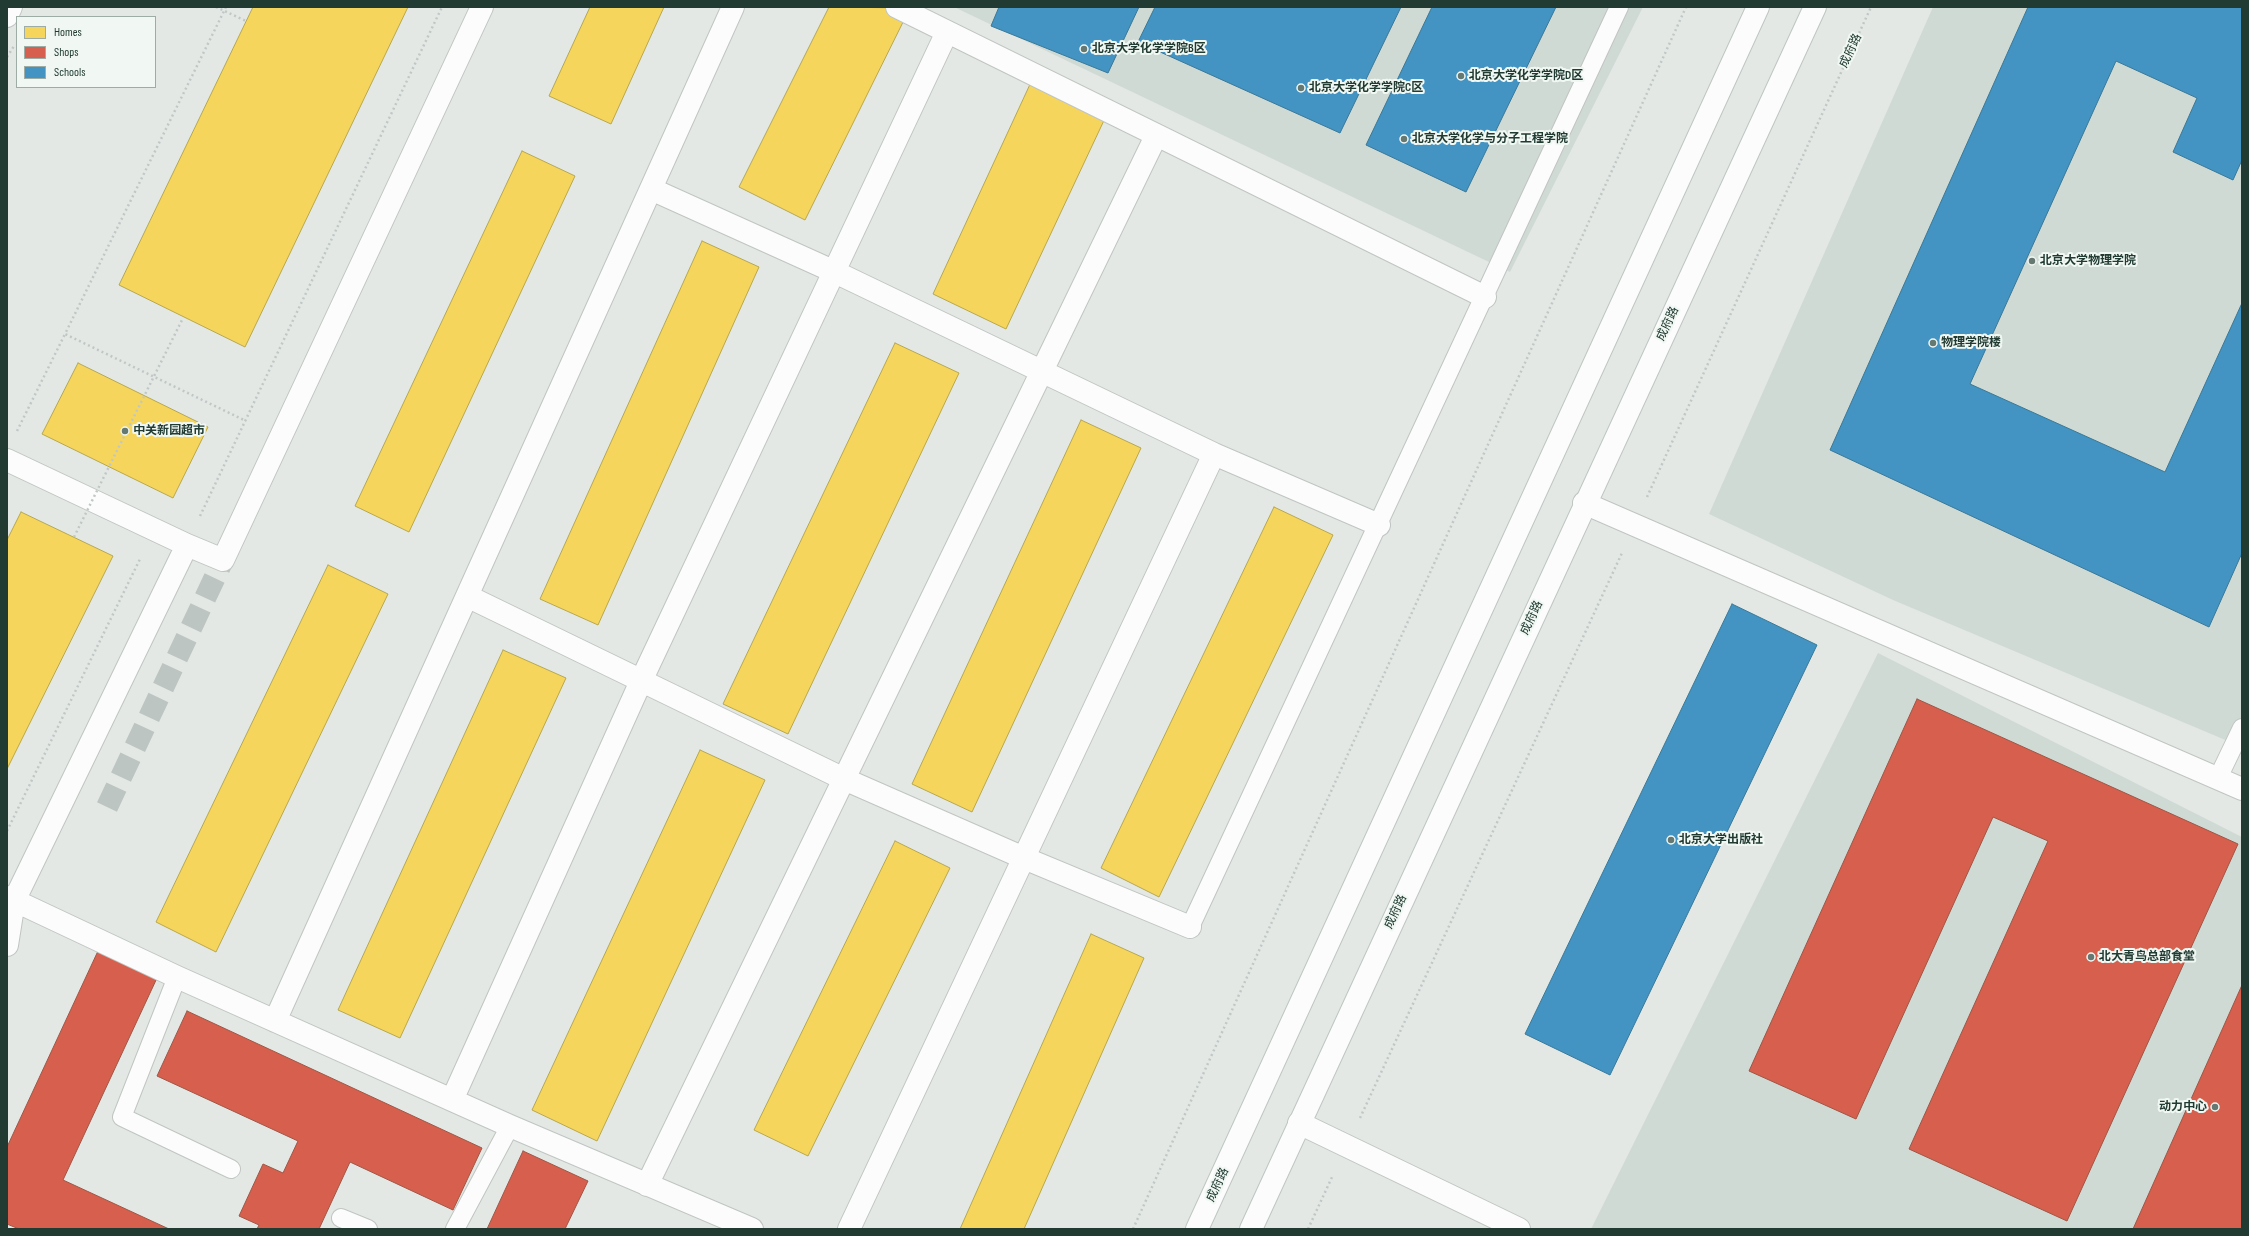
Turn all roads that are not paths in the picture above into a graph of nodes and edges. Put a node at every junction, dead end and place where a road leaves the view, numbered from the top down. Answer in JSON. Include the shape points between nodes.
{"nodes":[{"id":1,"x":11,"y":7,"type":"edge"},
{"id":2,"x":482,"y":7,"type":"edge"},
{"id":3,"x":733,"y":7,"type":"edge"},
{"id":4,"x":897,"y":7,"type":"edge"},
{"id":5,"x":1619,"y":7,"type":"edge"},
{"id":6,"x":1758,"y":7,"type":"edge"},
{"id":7,"x":1815,"y":7,"type":"edge"},
{"id":8,"x":7,"y":16,"type":"edge"},
{"id":9,"x":947,"y":32,"type":"junction"},
{"id":10,"x":1156,"y":136,"type":"junction"},
{"id":11,"x":651,"y":189,"type":"junction"},
{"id":12,"x":835,"y":272,"type":"junction"},
{"id":13,"x":1485,"y":297,"type":"junction"},
{"id":14,"x":1041,"y":372,"type":"junction"},
{"id":15,"x":1214,"y":454,"type":"junction"},
{"id":16,"x":7,"y":460,"type":"edge"},
{"id":17,"x":1584,"y":503,"type":"junction"},
{"id":18,"x":1379,"y":525,"type":"junction"},
{"id":19,"x":187,"y":545,"type":"junction"},
{"id":20,"x":468,"y":596,"type":"junction"},
{"id":21,"x":642,"y":679,"type":"junction"},
{"id":22,"x":2242,"y":728,"type":"edge"},
{"id":23,"x":2218,"y":778,"type":"junction"},
{"id":24,"x":844,"y":779,"type":"junction"},
{"id":25,"x":2242,"y":789,"type":"edge"},
{"id":26,"x":1024,"y":858,"type":"junction"},
{"id":27,"x":10,"y":899,"type":"edge"},
{"id":28,"x":1190,"y":928,"type":"joint"},
{"id":29,"x":7,"y":945,"type":"edge"},
{"id":30,"x":177,"y":977,"type":"junction"},
{"id":31,"x":275,"y":1021,"type":"junction"},
{"id":32,"x":452,"y":1100,"type":"junction"},
{"id":33,"x":1299,"y":1124,"type":"junction"},
{"id":34,"x":510,"y":1126,"type":"junction"},
{"id":35,"x":231,"y":1169,"type":"dead end"},
{"id":36,"x":648,"y":1185,"type":"junction"},
{"id":37,"x":341,"y":1218,"type":"dead end"},
{"id":38,"x":368,"y":1229,"type":"edge"},
{"id":39,"x":455,"y":1229,"type":"edge"},
{"id":40,"x":752,"y":1229,"type":"edge"},
{"id":41,"x":849,"y":1229,"type":"edge"},
{"id":42,"x":1197,"y":1229,"type":"edge"},
{"id":43,"x":1250,"y":1229,"type":"edge"},
{"id":44,"x":1519,"y":1229,"type":"edge"}],
"edges":[{"from":1,"to":8,"type":"street"},
{"from":2,"to":19,"type":"street","via":[[223,560]]},
{"from":3,"to":11,"type":"street"},
{"from":4,"to":9,"type":"street"},
{"from":5,"to":13,"type":"lane"},
{"from":6,"to":42,"type":"street","name":"成府路"},
{"from":7,"to":17,"type":"street","name":"成府路"},
{"from":9,"to":10,"type":"street"},
{"from":9,"to":12,"type":"street"},
{"from":10,"to":13,"type":"street"},
{"from":10,"to":14,"type":"street"},
{"from":11,"to":12,"type":"street"},
{"from":11,"to":20,"type":"street"},
{"from":12,"to":14,"type":"street"},
{"from":12,"to":21,"type":"street"},
{"from":13,"to":18,"type":"lane"},
{"from":14,"to":15,"type":"street"},
{"from":14,"to":24,"type":"street"},
{"from":15,"to":18,"type":"street"},
{"from":15,"to":26,"type":"street"},
{"from":16,"to":19,"type":"street"},
{"from":17,"to":23,"type":"street","via":[[1746,571]]},
{"from":17,"to":33,"type":"street","name":"成府路"},
{"from":18,"to":28,"type":"lane"},
{"from":19,"to":27,"type":"street"},
{"from":20,"to":21,"type":"street"},
{"from":20,"to":31,"type":"street"},
{"from":21,"to":24,"type":"street"},
{"from":21,"to":32,"type":"street"},
{"from":22,"to":23,"type":"lane"},
{"from":23,"to":25,"type":"street"},
{"from":24,"to":26,"type":"street"},
{"from":24,"to":36,"type":"street"},
{"from":26,"to":28,"type":"street"},
{"from":26,"to":41,"type":"street"},
{"from":27,"to":29,"type":"street"},
{"from":27,"to":30,"type":"street"},
{"from":30,"to":31,"type":"street"},
{"from":30,"to":35,"type":"lane","via":[[122,1117]]},
{"from":31,"to":32,"type":"street"},
{"from":32,"to":34,"type":"street"},
{"from":33,"to":43,"type":"street","name":"成府路"},
{"from":33,"to":44,"type":"street"},
{"from":34,"to":36,"type":"street"},
{"from":34,"to":39,"type":"lane"},
{"from":36,"to":40,"type":"street"},
{"from":37,"to":38,"type":"lane"}]}
